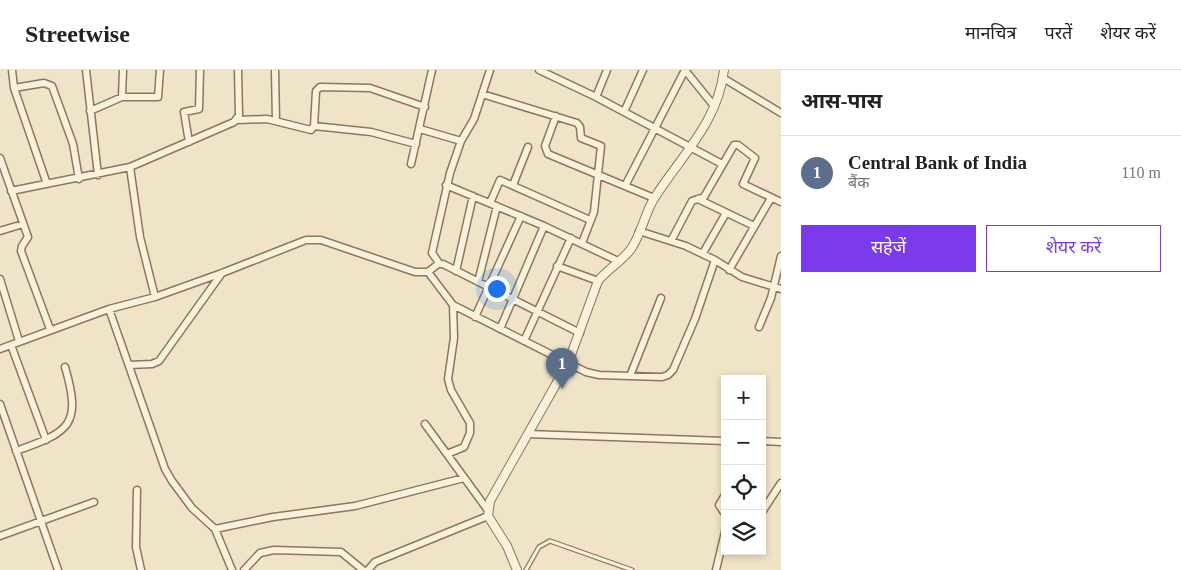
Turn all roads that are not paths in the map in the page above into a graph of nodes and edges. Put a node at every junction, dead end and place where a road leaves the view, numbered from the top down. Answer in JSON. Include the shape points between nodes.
{"nodes":[{"id":1,"x":12,"y":70,"type":"edge"},
{"id":2,"x":86,"y":70,"type":"edge"},
{"id":3,"x":123,"y":70,"type":"edge"},
{"id":4,"x":160,"y":70,"type":"edge"},
{"id":5,"x":200,"y":70,"type":"edge"},
{"id":6,"x":238,"y":70,"type":"edge"},
{"id":7,"x":275,"y":70,"type":"edge"},
{"id":8,"x":432,"y":70,"type":"edge"},
{"id":9,"x":490,"y":70,"type":"edge"},
{"id":10,"x":539,"y":70,"type":"edge"},
{"id":11,"x":557,"y":70,"type":"edge"},
{"id":12,"x":607,"y":70,"type":"edge"},
{"id":13,"x":643,"y":70,"type":"edge"},
{"id":14,"x":685,"y":70,"type":"edge"},
{"id":15,"x":723,"y":74,"type":"edge"},
{"id":16,"x":554,"y":77,"type":"junction"},
{"id":17,"x":14,"y":88,"type":"junction"},
{"id":18,"x":482,"y":94,"type":"junction"},
{"id":19,"x":596,"y":97,"type":"junction"},
{"id":20,"x":122,"y":98,"type":"junction"},
{"id":21,"x":424,"y":106,"type":"junction"},
{"id":22,"x":714,"y":106,"type":"junction"},
{"id":23,"x":90,"y":111,"type":"junction"},
{"id":24,"x":624,"y":112,"type":"junction"},
{"id":25,"x":781,"y":113,"type":"edge"},
{"id":26,"x":556,"y":116,"type":"junction"},
{"id":27,"x":237,"y":120,"type":"junction"},
{"id":28,"x":276,"y":121,"type":"junction"},
{"id":29,"x":314,"y":126,"type":"junction"},
{"id":30,"x":420,"y":128,"type":"junction"},
{"id":31,"x":656,"y":129,"type":"junction"},
{"id":32,"x":461,"y":141,"type":"junction"},
{"id":33,"x":189,"y":142,"type":"junction"},
{"id":34,"x":416,"y":144,"type":"junction"},
{"id":35,"x":528,"y":147,"type":"dead end"},
{"id":36,"x":692,"y":147,"type":"junction"},
{"id":37,"x":0,"y":158,"type":"edge"},
{"id":38,"x":411,"y":164,"type":"dead end"},
{"id":39,"x":722,"y":164,"type":"junction"},
{"id":40,"x":130,"y":167,"type":"junction"},
{"id":41,"x":597,"y":174,"type":"junction"},
{"id":42,"x":98,"y":175,"type":"junction"},
{"id":43,"x":79,"y":178,"type":"junction"},
{"id":44,"x":47,"y":184,"type":"junction"},
{"id":45,"x":446,"y":185,"type":"junction"},
{"id":46,"x":513,"y":185,"type":"junction"},
{"id":47,"x":625,"y":186,"type":"junction"},
{"id":48,"x":11,"y":191,"type":"junction"},
{"id":49,"x":474,"y":196,"type":"junction"},
{"id":50,"x":654,"y":198,"type":"junction"},
{"id":51,"x":771,"y":198,"type":"junction"},
{"id":52,"x":698,"y":199,"type":"junction"},
{"id":53,"x":781,"y":202,"type":"edge"},
{"id":54,"x":490,"y":203,"type":"junction"},
{"id":55,"x":497,"y":206,"type":"junction"},
{"id":56,"x":726,"y":213,"type":"junction"},
{"id":57,"x":521,"y":216,"type":"junction"},
{"id":58,"x":590,"y":220,"type":"junction"},
{"id":59,"x":23,"y":224,"type":"junction"},
{"id":60,"x":544,"y":226,"type":"junction"},
{"id":61,"x":754,"y":226,"type":"junction"},
{"id":62,"x":0,"y":231,"type":"edge"},
{"id":63,"x":639,"y":231,"type":"junction"},
{"id":64,"x":571,"y":238,"type":"junction"},
{"id":65,"x":671,"y":241,"type":"junction"},
{"id":66,"x":582,"y":244,"type":"junction"},
{"id":67,"x":703,"y":253,"type":"junction"},
{"id":68,"x":781,"y":256,"type":"edge"},
{"id":69,"x":715,"y":260,"type":"junction"},
{"id":70,"x":618,"y":261,"type":"junction"},
{"id":71,"x":440,"y":263,"type":"junction"},
{"id":72,"x":557,"y":266,"type":"junction"},
{"id":73,"x":729,"y":270,"type":"junction"},
{"id":74,"x":456,"y":271,"type":"junction"},
{"id":75,"x":428,"y":272,"type":"junction"},
{"id":76,"x":222,"y":274,"type":"junction"},
{"id":77,"x":0,"y":280,"type":"edge"},
{"id":78,"x":598,"y":281,"type":"junction"},
{"id":79,"x":478,"y":282,"type":"junction"},
{"id":80,"x":489,"y":288,"type":"junction"},
{"id":81,"x":778,"y":288,"type":"edge"},
{"id":82,"x":155,"y":297,"type":"junction"},
{"id":83,"x":660,"y":298,"type":"dead end"},
{"id":84,"x":513,"y":301,"type":"junction"},
{"id":85,"x":453,"y":305,"type":"junction"},
{"id":86,"x":109,"y":310,"type":"junction"},
{"id":87,"x":538,"y":313,"type":"junction"},
{"id":88,"x":475,"y":317,"type":"junction"},
{"id":89,"x":759,"y":327,"type":"dead end"},
{"id":90,"x":50,"y":329,"type":"junction"},
{"id":91,"x":500,"y":329,"type":"junction"},
{"id":92,"x":580,"y":333,"type":"junction"},
{"id":93,"x":19,"y":341,"type":"junction"},
{"id":94,"x":524,"y":341,"type":"junction"},
{"id":95,"x":11,"y":345,"type":"junction"},
{"id":96,"x":0,"y":349,"type":"edge"},
{"id":97,"x":568,"y":364,"type":"junction"},
{"id":98,"x":129,"y":365,"type":"junction"},
{"id":99,"x":65,"y":367,"type":"dead end"},
{"id":100,"x":630,"y":376,"type":"junction"},
{"id":101,"x":0,"y":404,"type":"edge"},
{"id":102,"x":426,"y":424,"type":"dead end"},
{"id":103,"x":528,"y":434,"type":"junction"},
{"id":104,"x":46,"y":440,"type":"junction"},
{"id":105,"x":721,"y":441,"type":"edge"},
{"id":106,"x":766,"y":441,"type":"edge"},
{"id":107,"x":781,"y":442,"type":"edge"},
{"id":108,"x":16,"y":451,"type":"junction"},
{"id":109,"x":447,"y":454,"type":"junction"},
{"id":110,"x":464,"y":478,"type":"junction"},
{"id":111,"x":781,"y":484,"type":"edge"},
{"id":112,"x":137,"y":490,"type":"dead end"},
{"id":113,"x":94,"y":502,"type":"dead end"},
{"id":114,"x":763,"y":510,"type":"edge"},
{"id":115,"x":488,"y":513,"type":"junction"},
{"id":116,"x":41,"y":521,"type":"junction"},
{"id":117,"x":215,"y":529,"type":"junction"},
{"id":118,"x":0,"y":536,"type":"edge"},
{"id":119,"x":721,"y":549,"type":"edge"},
{"id":120,"x":58,"y":570,"type":"edge"},
{"id":121,"x":141,"y":570,"type":"edge"},
{"id":122,"x":232,"y":570,"type":"edge"},
{"id":123,"x":244,"y":570,"type":"edge"},
{"id":124,"x":364,"y":570,"type":"edge"},
{"id":125,"x":368,"y":570,"type":"edge"},
{"id":126,"x":517,"y":570,"type":"edge"},
{"id":127,"x":526,"y":570,"type":"edge"},
{"id":128,"x":632,"y":570,"type":"edge"},
{"id":129,"x":716,"y":570,"type":"edge"}],
"edges":[{"from":1,"to":17,"type":"street"},
{"from":2,"to":23,"type":"street"},
{"from":3,"to":20,"type":"street"},
{"from":4,"to":20,"type":"street","via":[[158,97]]},
{"from":5,"to":33,"type":"street","via":[[199,109],[184,112]]},
{"from":6,"to":27,"type":"street"},
{"from":7,"to":28,"type":"street"},
{"from":8,"to":21,"type":"street"},
{"from":9,"to":18,"type":"street"},
{"from":10,"to":16,"type":"street"},
{"from":11,"to":16,"type":"street"},
{"from":12,"to":19,"type":"street"},
{"from":13,"to":24,"type":"street"},
{"from":14,"to":22,"type":"street"},
{"from":14,"to":31,"type":"street"},
{"from":15,"to":22,"type":"street"},
{"from":15,"to":25,"type":"street"},
{"from":16,"to":19,"type":"street"},
{"from":17,"to":43,"type":"street","via":[[44,83],[52,86],[74,144]]},
{"from":17,"to":44,"type":"street"},
{"from":18,"to":26,"type":"street"},
{"from":18,"to":32,"type":"street","via":[[474,119]]},
{"from":19,"to":24,"type":"street"},
{"from":20,"to":23,"type":"street"},
{"from":21,"to":29,"type":"street","via":[[370,88],[320,87],[316,91]]},
{"from":21,"to":30,"type":"street"},
{"from":22,"to":36,"type":"street"},
{"from":23,"to":42,"type":"street"},
{"from":24,"to":31,"type":"street"},
{"from":26,"to":41,"type":"street","via":[[577,123],[581,138],[601,146]]},
{"from":26,"to":41,"type":"street","via":[[546,144],[547,152]]},
{"from":27,"to":28,"type":"street"},
{"from":27,"to":33,"type":"street"},
{"from":28,"to":29,"type":"street","via":[[309,130]]},
{"from":29,"to":34,"type":"street","via":[[371,132]]},
{"from":30,"to":32,"type":"street"},
{"from":30,"to":34,"type":"street"},
{"from":31,"to":36,"type":"street"},
{"from":31,"to":47,"type":"street"},
{"from":32,"to":45,"type":"street"},
{"from":33,"to":40,"type":"street"},
{"from":34,"to":38,"type":"street"},
{"from":35,"to":46,"type":"street"},
{"from":36,"to":39,"type":"street"},
{"from":36,"to":50,"type":"street"},
{"from":37,"to":48,"type":"street"},
{"from":39,"to":51,"type":"street","via":[[734,145],[753,155],[755,160],[743,183]]},
{"from":39,"to":52,"type":"street","via":[[706,194]]},
{"from":40,"to":42,"type":"street"},
{"from":40,"to":82,"type":"street","via":[[140,238]]},
{"from":41,"to":47,"type":"street"},
{"from":41,"to":58,"type":"street","via":[[595,207]]},
{"from":42,"to":43,"type":"street"},
{"from":43,"to":44,"type":"street"},
{"from":44,"to":48,"type":"street"},
{"from":45,"to":49,"type":"street"},
{"from":45,"to":71,"type":"street","via":[[432,253]]},
{"from":46,"to":54,"type":"street","via":[[499,180]]},
{"from":46,"to":58,"type":"street"},
{"from":47,"to":50,"type":"street"},
{"from":48,"to":59,"type":"street"},
{"from":49,"to":54,"type":"street"},
{"from":49,"to":74,"type":"street"},
{"from":50,"to":63,"type":"street"},
{"from":51,"to":53,"type":"street"},
{"from":51,"to":61,"type":"street"},
{"from":52,"to":56,"type":"street"},
{"from":52,"to":65,"type":"street","via":[[692,201]]},
{"from":54,"to":55,"type":"street"},
{"from":55,"to":57,"type":"street"},
{"from":55,"to":79,"type":"street"},
{"from":56,"to":61,"type":"street"},
{"from":56,"to":67,"type":"street"},
{"from":57,"to":60,"type":"street"},
{"from":57,"to":80,"type":"street"},
{"from":58,"to":66,"type":"street"},
{"from":59,"to":62,"type":"street"},
{"from":59,"to":90,"type":"street","via":[[28,237],[21,251]]},
{"from":60,"to":64,"type":"street"},
{"from":60,"to":84,"type":"street"},
{"from":61,"to":73,"type":"street"},
{"from":63,"to":65,"type":"street"},
{"from":63,"to":70,"type":"street","via":[[630,250]]},
{"from":64,"to":66,"type":"street"},
{"from":64,"to":72,"type":"street"},
{"from":65,"to":67,"type":"street"},
{"from":66,"to":70,"type":"street"},
{"from":67,"to":69,"type":"street"},
{"from":68,"to":81,"type":"street"},
{"from":69,"to":73,"type":"street"},
{"from":69,"to":100,"type":"street","via":[[671,373]]},
{"from":70,"to":78,"type":"street"},
{"from":71,"to":74,"type":"street"},
{"from":71,"to":75,"type":"street"},
{"from":72,"to":78,"type":"street"},
{"from":72,"to":87,"type":"street"},
{"from":73,"to":81,"type":"street"},
{"from":74,"to":79,"type":"street"},
{"from":75,"to":76,"type":"street","via":[[414,272],[313,240],[297,242]]},
{"from":75,"to":85,"type":"street"},
{"from":76,"to":82,"type":"street"},
{"from":76,"to":98,"type":"street","via":[[159,361]]},
{"from":77,"to":93,"type":"street"},
{"from":78,"to":92,"type":"street"},
{"from":79,"to":80,"type":"street"},
{"from":80,"to":84,"type":"street"},
{"from":80,"to":88,"type":"street"},
{"from":81,"to":89,"type":"street"},
{"from":82,"to":86,"type":"street"},
{"from":83,"to":100,"type":"street"},
{"from":84,"to":87,"type":"street"},
{"from":84,"to":91,"type":"street"},
{"from":85,"to":88,"type":"street"},
{"from":85,"to":109,"type":"street","via":[[454,338],[449,385],[470,424],[470,433],[464,447]]},
{"from":86,"to":90,"type":"street"},
{"from":86,"to":98,"type":"street"},
{"from":87,"to":92,"type":"street"},
{"from":87,"to":94,"type":"street"},
{"from":88,"to":91,"type":"street"},
{"from":90,"to":93,"type":"street"},
{"from":91,"to":94,"type":"street"},
{"from":92,"to":97,"type":"street"},
{"from":93,"to":95,"type":"street"},
{"from":94,"to":97,"type":"street"},
{"from":95,"to":96,"type":"street"},
{"from":95,"to":104,"type":"street"},
{"from":97,"to":100,"type":"street","via":[[594,375]]},
{"from":97,"to":103,"type":"street"},
{"from":98,"to":117,"type":"street","via":[[172,481],[192,508]]},
{"from":99,"to":104,"type":"street","via":[[73,394],[73,410],[67,424]]},
{"from":101,"to":108,"type":"street"},
{"from":102,"to":109,"type":"street"},
{"from":103,"to":105,"type":"street"},
{"from":103,"to":115,"type":"street"},
{"from":104,"to":108,"type":"street"},
{"from":106,"to":107,"type":"street"},
{"from":108,"to":116,"type":"street"},
{"from":109,"to":110,"type":"street"},
{"from":110,"to":115,"type":"street"},
{"from":110,"to":117,"type":"street","via":[[356,506],[273,516]]},
{"from":111,"to":114,"type":"street"},
{"from":112,"to":121,"type":"street","via":[[136,547]]},
{"from":113,"to":116,"type":"street"},
{"from":115,"to":125,"type":"street","via":[[374,562]]},
{"from":115,"to":126,"type":"street"},
{"from":116,"to":118,"type":"street"},
{"from":116,"to":120,"type":"street"},
{"from":117,"to":122,"type":"street"},
{"from":119,"to":129,"type":"street"},
{"from":123,"to":124,"type":"street","via":[[260,554],[274,550],[341,552]]},
{"from":127,"to":128,"type":"lane","via":[[539,546],[550,541]]}]}
